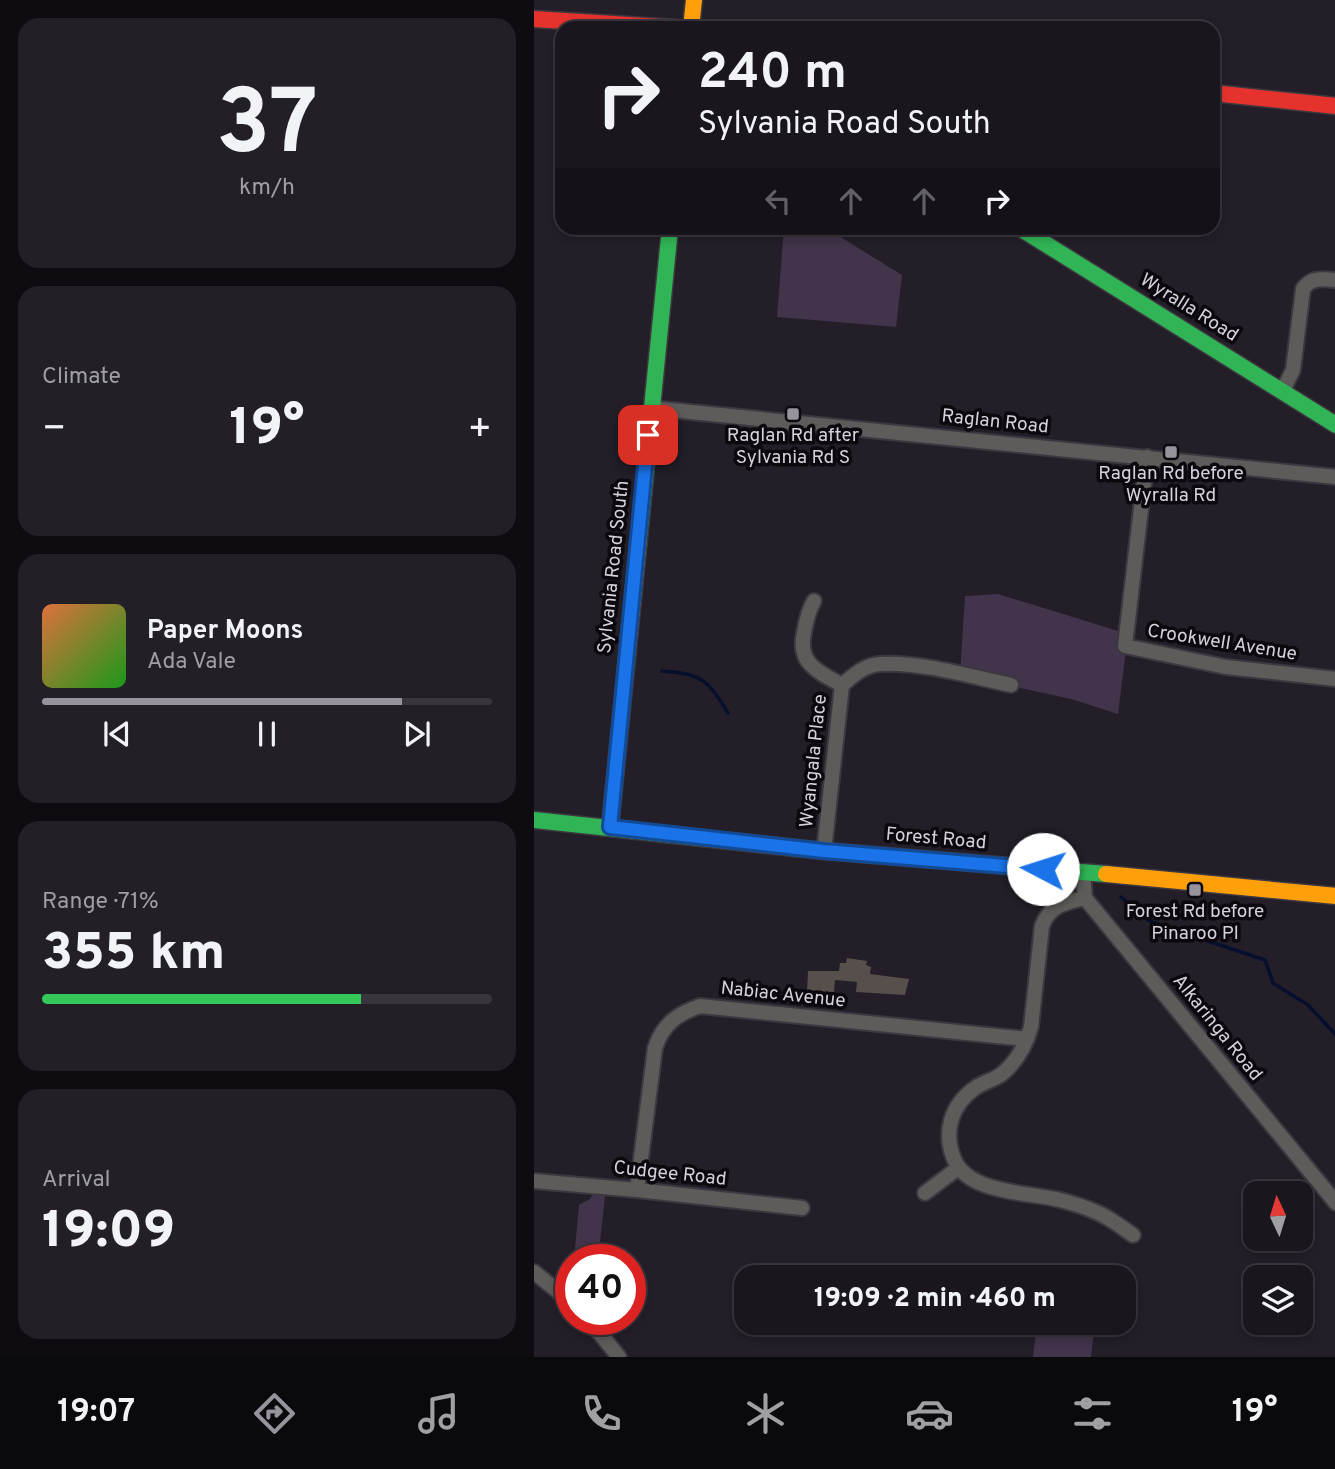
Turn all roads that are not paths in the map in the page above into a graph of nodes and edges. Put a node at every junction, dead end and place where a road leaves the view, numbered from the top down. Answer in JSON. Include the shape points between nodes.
{"nodes":[{"id":1,"x":694,"y":0,"type":"edge"},
{"id":2,"x":534,"y":19,"type":"edge"},
{"id":3,"x":566,"y":21,"type":"edge"},
{"id":4,"x":692,"y":21,"type":"edge"},
{"id":5,"x":534,"y":29,"type":"edge"},
{"id":6,"x":555,"y":30,"type":"edge"},
{"id":7,"x":1220,"y":94,"type":"edge"},
{"id":8,"x":1335,"y":106,"type":"edge"},
{"id":9,"x":669,"y":235,"type":"edge"},
{"id":10,"x":1031,"y":235,"type":"edge"},
{"id":11,"x":1335,"y":280,"type":"edge"},
{"id":12,"x":1282,"y":392,"type":"junction"},
{"id":13,"x":651,"y":408,"type":"junction"},
{"id":14,"x":1335,"y":425,"type":"edge"},
{"id":15,"x":1148,"y":457,"type":"junction"},
{"id":16,"x":1335,"y":477,"type":"edge"},
{"id":17,"x":814,"y":601,"type":"dead end"},
{"id":18,"x":1335,"y":679,"type":"edge"},
{"id":19,"x":842,"y":685,"type":"junction"},
{"id":20,"x":1011,"y":685,"type":"dead end"},
{"id":21,"x":534,"y":820,"type":"edge"},
{"id":22,"x":610,"y":827,"type":"junction"},
{"id":23,"x":824,"y":851,"type":"junction"},
{"id":24,"x":1083,"y":872,"type":"junction"},
{"id":25,"x":1335,"y":896,"type":"edge"},
{"id":26,"x":1085,"y":898,"type":"junction"},
{"id":27,"x":1028,"y":1039,"type":"junction"},
{"id":28,"x":958,"y":1168,"type":"junction"},
{"id":29,"x":534,"y":1181,"type":"edge"},
{"id":30,"x":637,"y":1190,"type":"junction"},
{"id":31,"x":925,"y":1193,"type":"dead end"},
{"id":32,"x":1335,"y":1203,"type":"edge"},
{"id":33,"x":802,"y":1208,"type":"dead end"},
{"id":34,"x":1133,"y":1235,"type":"dead end"},
{"id":35,"x":534,"y":1272,"type":"edge"},
{"id":36,"x":555,"y":1289,"type":"edge"},
{"id":37,"x":601,"y":1335,"type":"edge"},
{"id":38,"x":619,"y":1357,"type":"edge"}],
"edges":[{"from":1,"to":4,"type":"street"},
{"from":2,"to":3,"type":"street"},
{"from":5,"to":6,"type":"street"},
{"from":7,"to":8,"type":"street"},
{"from":9,"to":13,"type":"street","name":"Sylvania Road South"},
{"from":10,"to":12,"type":"street","name":"Wyralla Road"},
{"from":11,"to":12,"type":"street","via":[[1316,279],[1303,289],[1293,370]]},
{"from":12,"to":14,"type":"street","name":"Wyralla Road"},
{"from":13,"to":15,"type":"street","name":"Raglan Road"},
{"from":13,"to":22,"type":"street","name":"Sylvania Road South"},
{"from":15,"to":16,"type":"street","name":"Raglan Road"},
{"from":15,"to":18,"type":"street","name":"Crookwell Avenue","via":[[1125,646],[1226,667]]},
{"from":17,"to":19,"type":"street","via":[[802,652],[823,675]]},
{"from":19,"to":20,"type":"street","name":"Wyangala Place","via":[[858,671],[878,664],[915,666]]},
{"from":19,"to":23,"type":"street","name":"Wyangala Place"},
{"from":21,"to":22,"type":"street","name":"Forest Road"},
{"from":22,"to":23,"type":"street","name":"Forest Road"},
{"from":23,"to":24,"type":"street","name":"Forest Road"},
{"from":24,"to":25,"type":"street","name":"Forest Road"},
{"from":24,"to":26,"type":"street"},
{"from":26,"to":27,"type":"street","via":[[1046,914]]},
{"from":26,"to":32,"type":"street","name":"Alkaringa Road"},
{"from":27,"to":28,"type":"street","via":[[1020,1056],[1002,1074],[975,1088],[957,1105],[948,1129]]},
{"from":27,"to":30,"type":"street","name":"Nabiac Avenue","via":[[700,1006],[692,1009],[670,1021],[655,1048]]},
{"from":28,"to":31,"type":"street"},
{"from":28,"to":34,"type":"street","via":[[996,1188],[1061,1200],[1099,1213]]},
{"from":29,"to":30,"type":"street","name":"Cudgee Road"},
{"from":30,"to":33,"type":"street","name":"Cudgee Road"},
{"from":35,"to":36,"type":"street"},
{"from":37,"to":38,"type":"street"}]}
